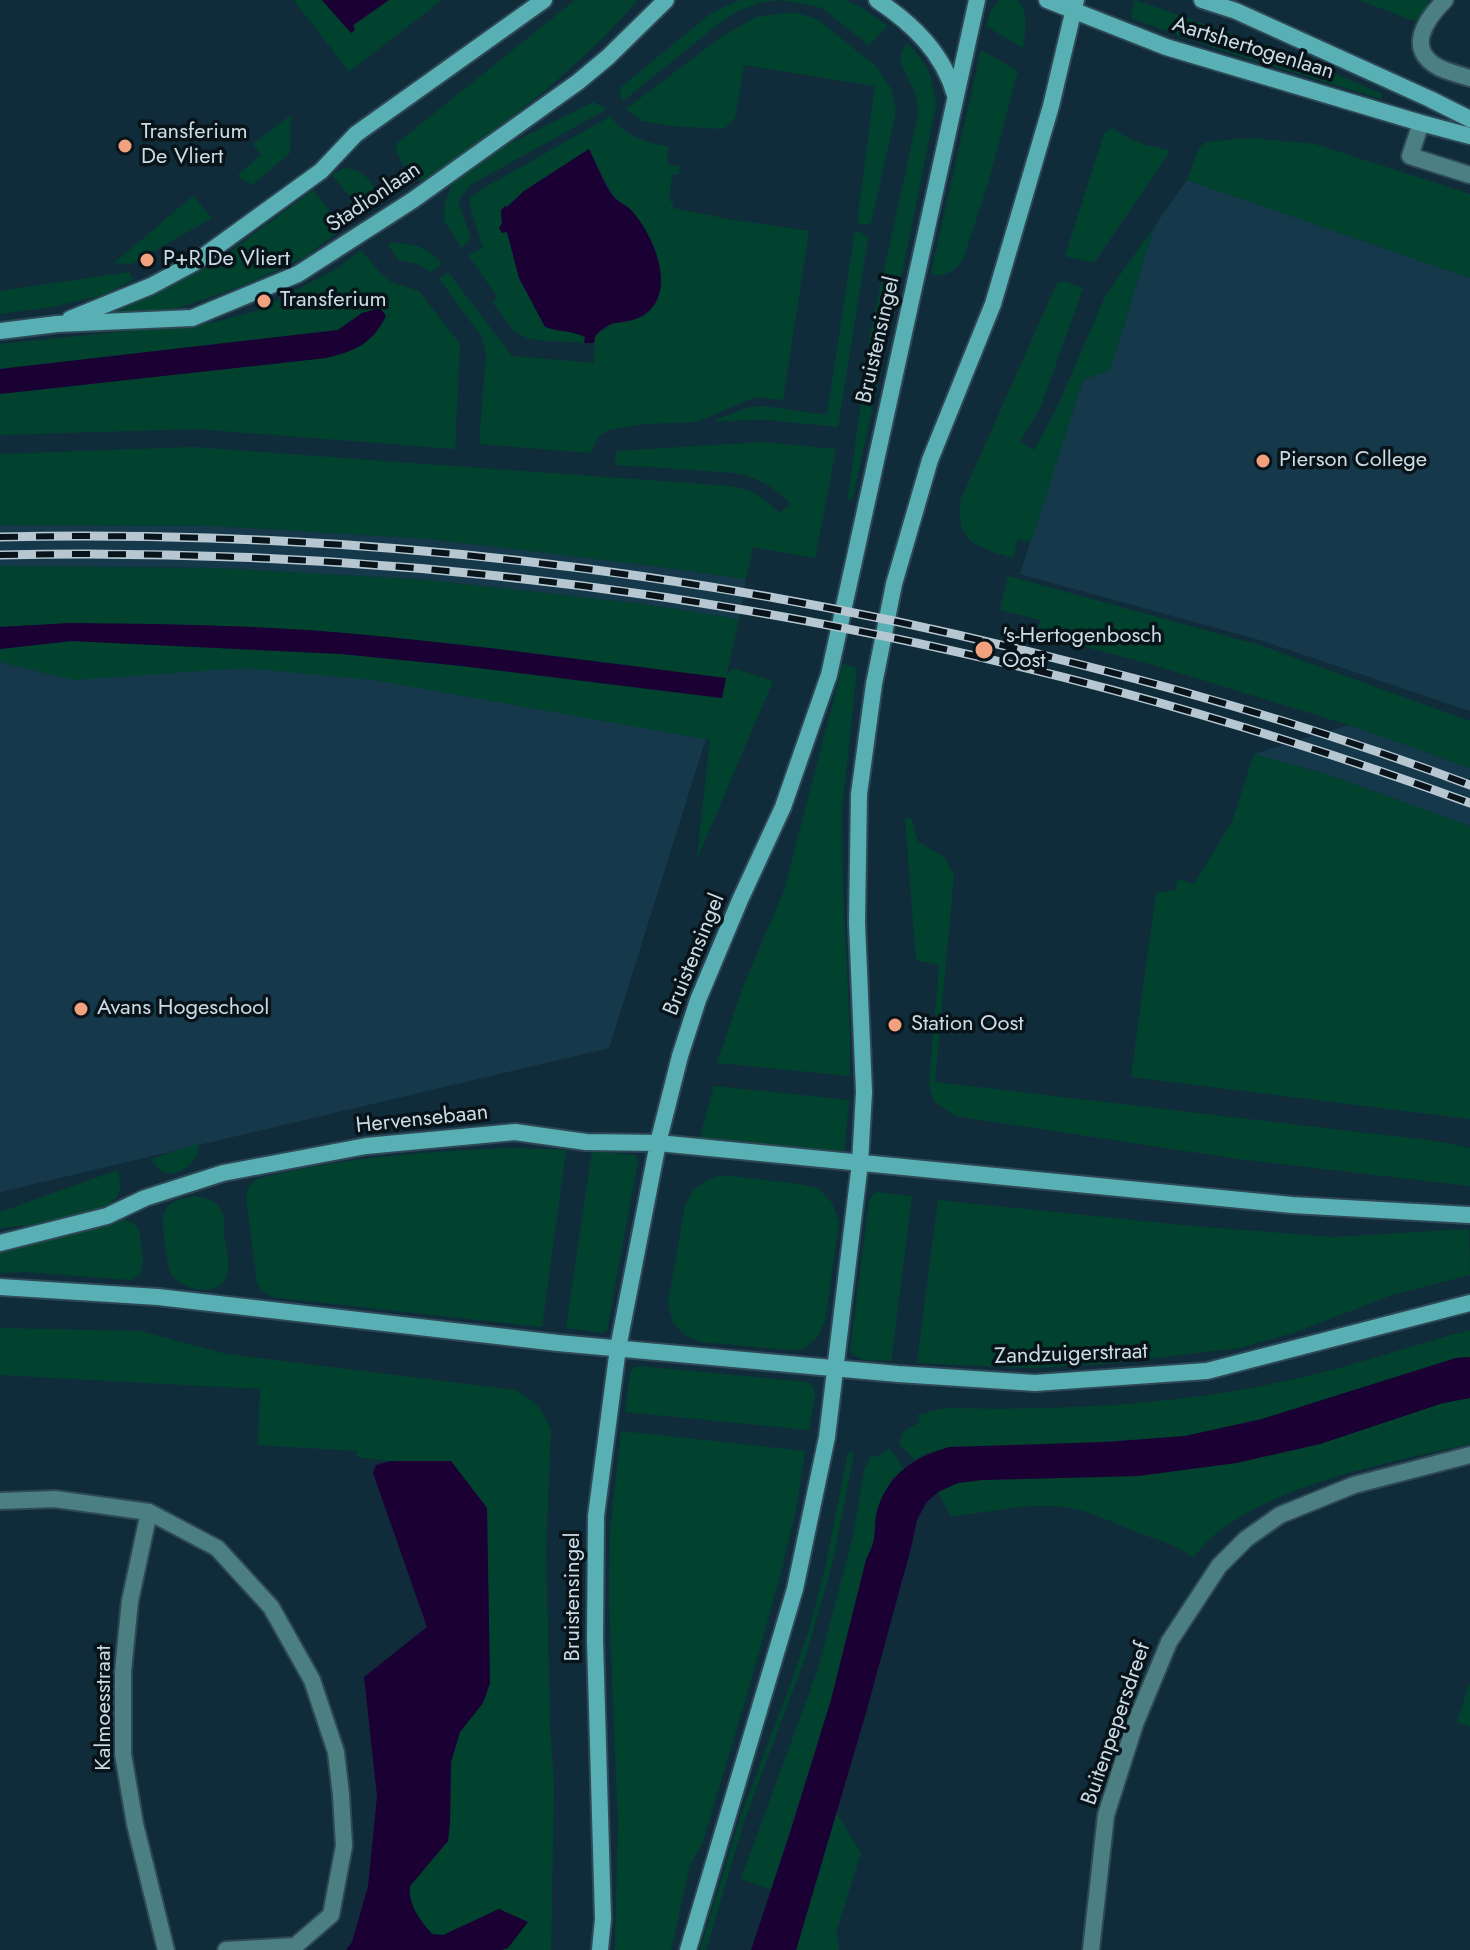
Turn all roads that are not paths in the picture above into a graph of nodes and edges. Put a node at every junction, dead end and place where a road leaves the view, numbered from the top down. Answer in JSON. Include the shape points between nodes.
{"nodes":[{"id":1,"x":544,"y":0,"type":"edge"},
{"id":2,"x":681,"y":0,"type":"edge"},
{"id":3,"x":877,"y":0,"type":"edge"},
{"id":4,"x":977,"y":0,"type":"edge"},
{"id":5,"x":1047,"y":0,"type":"edge"},
{"id":6,"x":1202,"y":0,"type":"edge"},
{"id":7,"x":1445,"y":0,"type":"edge"},
{"id":8,"x":662,"y":4,"type":"edge"},
{"id":9,"x":1075,"y":5,"type":"edge"},
{"id":10,"x":1470,"y":78,"type":"edge"},
{"id":11,"x":955,"y":96,"type":"junction"},
{"id":12,"x":1470,"y":119,"type":"edge"},
{"id":13,"x":1421,"y":123,"type":"junction"},
{"id":14,"x":1470,"y":136,"type":"edge"},
{"id":15,"x":1470,"y":175,"type":"edge"},
{"id":16,"x":57,"y":324,"type":"junction"},
{"id":17,"x":0,"y":331,"type":"edge"},
{"id":18,"x":658,"y":1143,"type":"junction"},
{"id":19,"x":860,"y":1163,"type":"junction"},
{"id":20,"x":1470,"y":1215,"type":"edge"},
{"id":21,"x":0,"y":1243,"type":"edge"},
{"id":22,"x":0,"y":1287,"type":"edge"},
{"id":23,"x":1470,"y":1303,"type":"edge"},
{"id":24,"x":618,"y":1348,"type":"junction"},
{"id":25,"x":834,"y":1368,"type":"junction"},
{"id":26,"x":1470,"y":1455,"type":"edge"},
{"id":27,"x":0,"y":1501,"type":"edge"},
{"id":28,"x":149,"y":1512,"type":"junction"},
{"id":29,"x":166,"y":1950,"type":"edge"},
{"id":30,"x":226,"y":1950,"type":"edge"},
{"id":31,"x":600,"y":1950,"type":"edge"},
{"id":32,"x":688,"y":1950,"type":"edge"},
{"id":33,"x":1091,"y":1950,"type":"edge"}],
"edges":[{"from":1,"to":16,"type":"main road","name":"Stadionlaan","via":[[356,134],[321,171],[194,263]]},
{"from":2,"to":8,"type":"main road"},
{"from":3,"to":11,"type":"main road","via":[[935,51]]},
{"from":4,"to":11,"type":"main road","name":"Bruistensingel"},
{"from":5,"to":9,"type":"main road"},
{"from":6,"to":12,"type":"main road","name":"Aartshertogenlaan"},
{"from":7,"to":10,"type":"street","via":[[1422,29],[1421,45],[1438,67]]},
{"from":8,"to":16,"type":"main road","name":"Stadionlaan","via":[[578,82],[413,200],[298,274],[192,318]]},
{"from":9,"to":13,"type":"main road","name":"Aartshertogenlaan","via":[[1112,27],[1166,47]]},
{"from":9,"to":19,"type":"main road","via":[[993,304],[922,487],[894,584],[874,684],[859,794],[857,923],[864,1092]]},
{"from":11,"to":18,"type":"main road","name":"Bruistensingel","via":[[829,675],[783,807],[698,1000]]},
{"from":13,"to":14,"type":"main road","name":"Aartshertogenlaan"},
{"from":13,"to":15,"type":"street","via":[[1410,156]]},
{"from":16,"to":17,"type":"main road","name":"Stadionlaan"},
{"from":18,"to":19,"type":"main road","name":"Hervensebaan"},
{"from":18,"to":21,"type":"main road","name":"Hervensebaan","via":[[586,1142],[515,1132],[366,1146],[223,1173],[107,1216]]},
{"from":18,"to":24,"type":"main road","name":"Bruistensingel"},
{"from":19,"to":20,"type":"main road","via":[[1292,1205]]},
{"from":19,"to":25,"type":"main road"},
{"from":22,"to":24,"type":"main road","via":[[158,1297]]},
{"from":23,"to":25,"type":"main road","name":"Zandzuigerstraat","via":[[1207,1371],[1035,1383]]},
{"from":24,"to":25,"type":"main road","name":"Zandzuigerstraat"},
{"from":24,"to":31,"type":"main road","name":"Bruistensingel","via":[[596,1516]]},
{"from":25,"to":32,"type":"main road","via":[[827,1437],[795,1589]]},
{"from":26,"to":33,"type":"street","name":"Buitenpepersdreef","via":[[1354,1485],[1280,1515],[1219,1566],[1169,1642],[1135,1724],[1106,1815]]},
{"from":27,"to":28,"type":"street","via":[[55,1499]]},
{"from":28,"to":29,"type":"street","name":"Kalmoesstraat","via":[[130,1601],[123,1754]]},
{"from":28,"to":30,"type":"street","via":[[217,1548],[271,1607],[312,1680],[336,1752],[344,1846],[331,1915],[295,1946]]}]}
